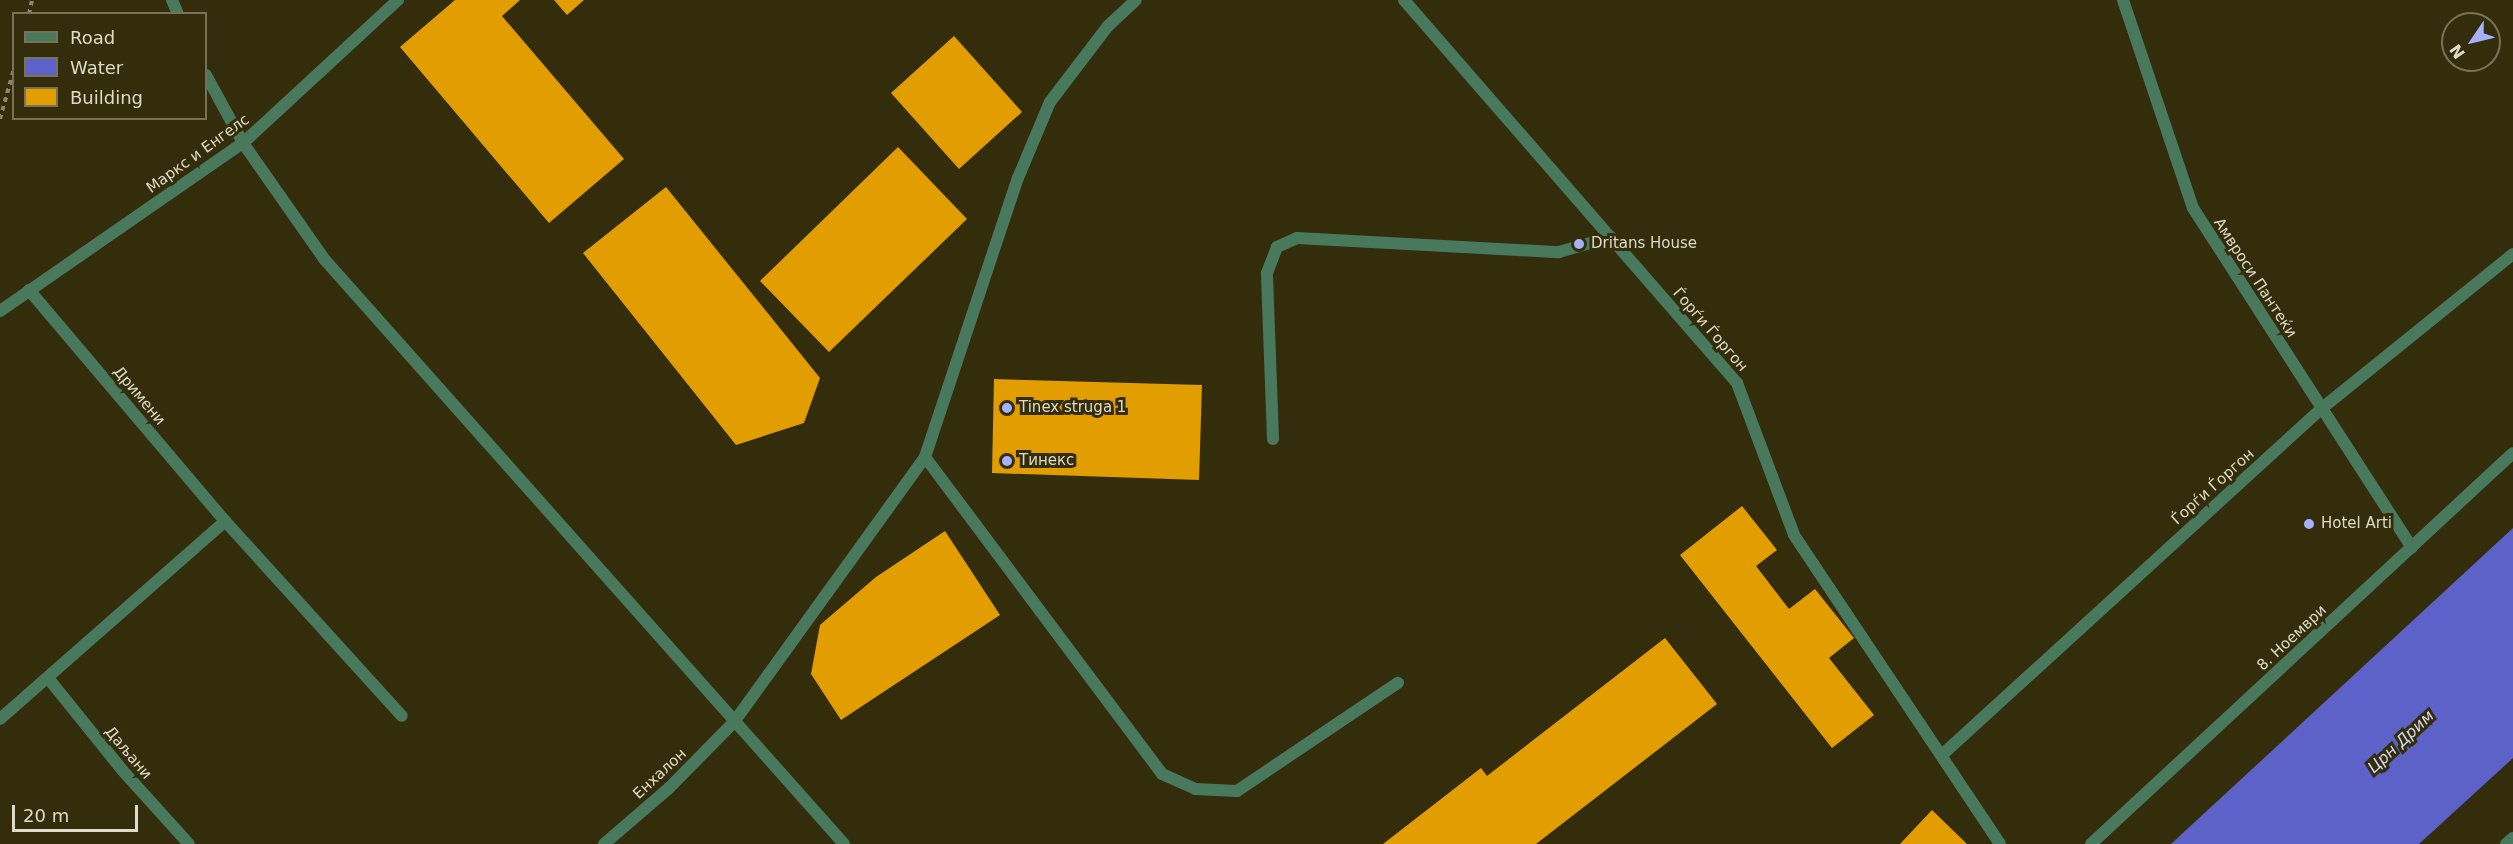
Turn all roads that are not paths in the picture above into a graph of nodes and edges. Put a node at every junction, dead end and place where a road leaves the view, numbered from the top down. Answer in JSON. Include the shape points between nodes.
{"nodes":[{"id":1,"x":398,"y":0,"type":"edge"},
{"id":2,"x":1136,"y":0,"type":"edge"},
{"id":3,"x":1404,"y":0,"type":"edge"},
{"id":4,"x":2123,"y":0,"type":"edge"},
{"id":5,"x":207,"y":77,"type":"edge"},
{"id":6,"x":243,"y":143,"type":"junction"},
{"id":7,"x":1611,"y":237,"type":"junction"},
{"id":8,"x":2513,"y":254,"type":"edge"},
{"id":9,"x":29,"y":290,"type":"junction"},
{"id":10,"x":0,"y":311,"type":"edge"},
{"id":11,"x":2321,"y":409,"type":"junction"},
{"id":12,"x":1274,"y":439,"type":"dead end"},
{"id":13,"x":2513,"y":453,"type":"edge"},
{"id":14,"x":925,"y":457,"type":"junction"},
{"id":15,"x":225,"y":521,"type":"junction"},
{"id":16,"x":2412,"y":548,"type":"junction"},
{"id":17,"x":48,"y":678,"type":"junction"},
{"id":18,"x":1398,"y":683,"type":"dead end"},
{"id":19,"x":402,"y":716,"type":"dead end"},
{"id":20,"x":0,"y":719,"type":"edge"},
{"id":21,"x":734,"y":722,"type":"junction"},
{"id":22,"x":1943,"y":754,"type":"junction"},
{"id":23,"x":2513,"y":838,"type":"edge"},
{"id":24,"x":189,"y":844,"type":"edge"},
{"id":25,"x":604,"y":844,"type":"edge"},
{"id":26,"x":844,"y":844,"type":"edge"},
{"id":27,"x":2000,"y":844,"type":"edge"},
{"id":28,"x":2091,"y":844,"type":"edge"},
{"id":29,"x":2506,"y":844,"type":"edge"}],
"edges":[{"from":1,"to":6,"type":"street","name":"Маркс и Енгелс"},
{"from":2,"to":14,"type":"street","name":"Енхалон","via":[[1108,26],[1050,102],[1018,178]]},
{"from":3,"to":7,"type":"street","name":"Ѓорѓи Ѓоргон"},
{"from":4,"to":11,"type":"street","name":"Амвроси Пантеќи","via":[[2193,208]]},
{"from":5,"to":6,"type":"street"},
{"from":6,"to":9,"type":"street","name":"Маркс и Енгелс"},
{"from":6,"to":21,"type":"street","via":[[325,260]]},
{"from":7,"to":12,"type":"street","via":[[1559,252],[1297,238],[1277,247],[1267,273]]},
{"from":7,"to":22,"type":"street","name":"Ѓорѓи Ѓоргон","via":[[1737,383],[1794,536]]},
{"from":8,"to":11,"type":"street","name":"Ѓорѓи Ѓоргон"},
{"from":9,"to":10,"type":"street","name":"Маркс и Енгелс"},
{"from":9,"to":15,"type":"street","name":"Дримени"},
{"from":11,"to":16,"type":"street","name":"Амвроси Пантеќи"},
{"from":11,"to":22,"type":"street","name":"Ѓорѓи Ѓоргон"},
{"from":13,"to":16,"type":"street","name":"8. Ноември"},
{"from":14,"to":18,"type":"street","via":[[1162,774],[1196,789],[1237,791]]},
{"from":14,"to":21,"type":"street","name":"Енхалон"},
{"from":15,"to":17,"type":"street"},
{"from":15,"to":19,"type":"street","name":"Дримени"},
{"from":16,"to":28,"type":"street","name":"8. Ноември"},
{"from":17,"to":20,"type":"street"},
{"from":17,"to":24,"type":"street","name":"Даљани","via":[[123,771]]},
{"from":21,"to":25,"type":"street","name":"Енхалон","via":[[669,788]]},
{"from":21,"to":26,"type":"street"},
{"from":22,"to":27,"type":"street","name":"Ѓорѓи Ѓоргон"},
{"from":23,"to":29,"type":"street"}]}
